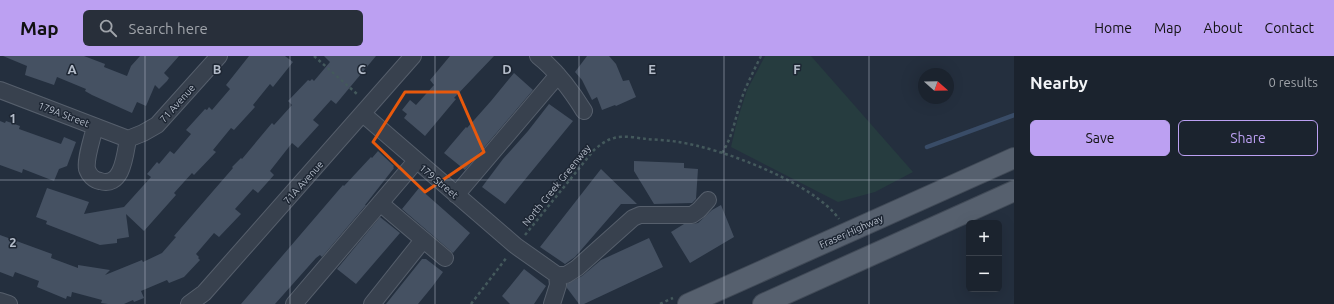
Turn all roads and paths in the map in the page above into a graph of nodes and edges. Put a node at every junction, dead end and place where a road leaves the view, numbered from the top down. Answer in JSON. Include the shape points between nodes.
{"nodes":[{"id":1,"x":219,"y":56,"type":"edge"},
{"id":2,"x":314,"y":56,"type":"edge"},
{"id":3,"x":413,"y":56,"type":"edge"},
{"id":4,"x":538,"y":56,"type":"edge"},
{"id":5,"x":761,"y":56,"type":"edge"},
{"id":6,"x":558,"y":75,"type":"junction"},
{"id":7,"x":0,"y":90,"type":"edge"},
{"id":8,"x":357,"y":94,"type":"dead end"},
{"id":9,"x":584,"y":111,"type":"dead end"},
{"id":10,"x":363,"y":114,"type":"junction"},
{"id":11,"x":95,"y":126,"type":"junction"},
{"id":12,"x":128,"y":139,"type":"junction"},
{"id":13,"x":722,"y":153,"type":"junction"},
{"id":14,"x":1014,"y":158,"type":"edge"},
{"id":15,"x":416,"y":162,"type":"junction"},
{"id":16,"x":1014,"y":191,"type":"edge"},
{"id":17,"x":456,"y":195,"type":"junction"},
{"id":18,"x":708,"y":200,"type":"dead end"},
{"id":19,"x":380,"y":203,"type":"junction"},
{"id":20,"x":842,"y":223,"type":"dead end"},
{"id":21,"x":423,"y":240,"type":"junction"},
{"id":22,"x":516,"y":246,"type":"junction"},
{"id":23,"x":445,"y":258,"type":"dead end"},
{"id":24,"x":557,"y":275,"type":"junction"},
{"id":25,"x":0,"y":301,"type":"edge"},
{"id":26,"x":9,"y":304,"type":"edge"},
{"id":27,"x":189,"y":304,"type":"edge"},
{"id":28,"x":294,"y":304,"type":"edge"},
{"id":29,"x":372,"y":304,"type":"edge"},
{"id":30,"x":471,"y":304,"type":"edge"},
{"id":31,"x":552,"y":304,"type":"edge"},
{"id":32,"x":688,"y":304,"type":"edge"},
{"id":33,"x":763,"y":304,"type":"edge"}],
"edges":[{"from":1,"to":12,"type":"street","name":"71 Avenue","via":[[157,125]]},
{"from":2,"to":8,"type":"path"},
{"from":3,"to":10,"type":"street","name":"71A Avenue"},
{"from":4,"to":6,"type":"street"},
{"from":5,"to":13,"type":"path","via":[[744,92],[732,135]]},
{"from":6,"to":9,"type":"street"},
{"from":6,"to":17,"type":"street"},
{"from":7,"to":11,"type":"street","name":"179A Street"},
{"from":10,"to":15,"type":"street","name":"179 Street"},
{"from":10,"to":27,"type":"street","name":"71A Avenue","via":[[204,293]]},
{"from":11,"to":12,"type":"street","name":"179A Street"},
{"from":11,"to":12,"type":"street","via":[[87,163],[90,174],[99,181],[110,181],[119,174]]},
{"from":13,"to":20,"type":"path","name":"North Creek Greenway","via":[[753,164],[807,190],[837,215]]},
{"from":13,"to":22,"type":"path","name":"North Creek Greenway","via":[[679,142],[614,137],[594,150]]},
{"from":14,"to":32,"type":"main road","name":"Fraser Highway"},
{"from":15,"to":17,"type":"street","name":"179 Street"},
{"from":15,"to":19,"type":"street"},
{"from":16,"to":33,"type":"main road"},
{"from":17,"to":22,"type":"street","name":"179 Street"},
{"from":18,"to":24,"type":"street","via":[[692,215],[640,215],[633,218],[577,268],[566,275]]},
{"from":19,"to":21,"type":"street"},
{"from":19,"to":28,"type":"street"},
{"from":21,"to":23,"type":"street"},
{"from":21,"to":29,"type":"street"},
{"from":22,"to":24,"type":"street","name":"179 Street"},
{"from":22,"to":30,"type":"path","name":"North Creek Greenway"},
{"from":24,"to":31,"type":"street","via":[[558,285]]},
{"from":25,"to":26,"type":"street"}]}
